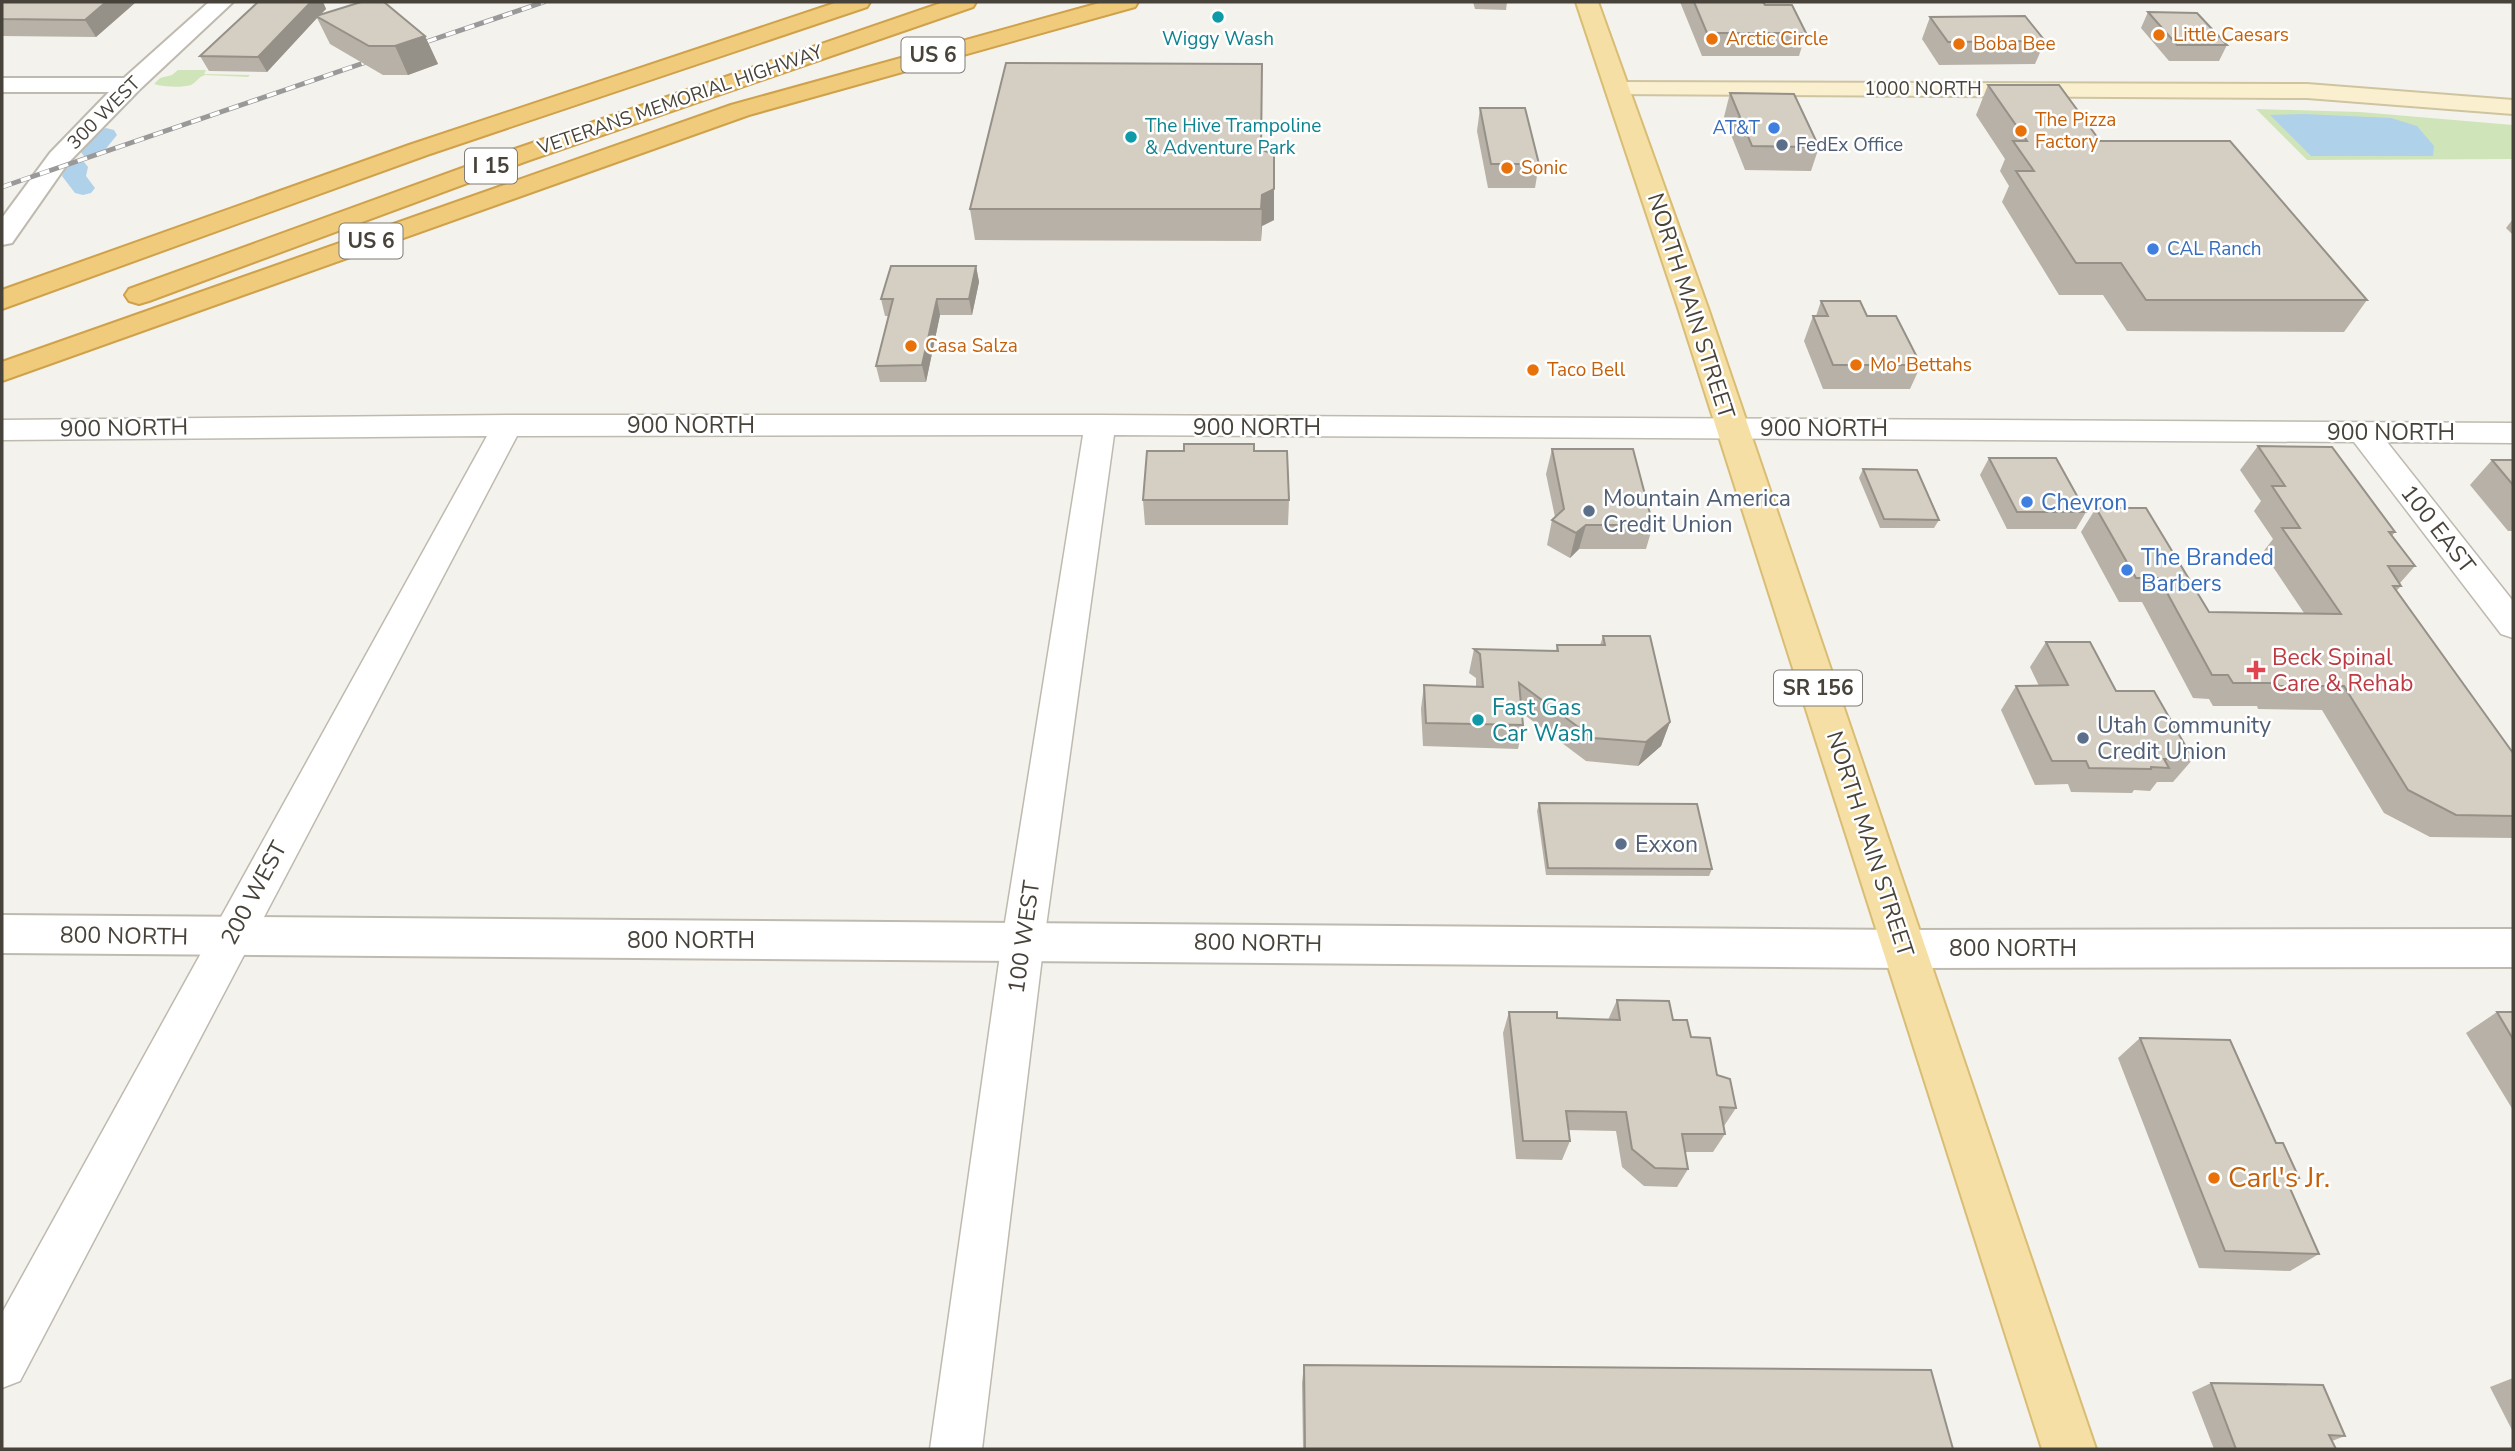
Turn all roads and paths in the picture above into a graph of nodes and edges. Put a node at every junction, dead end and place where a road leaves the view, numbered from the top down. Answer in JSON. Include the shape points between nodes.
{"nodes":[{"id":1,"x":222,"y":2,"type":"edge"},
{"id":2,"x":796,"y":2,"type":"edge"},
{"id":3,"x":859,"y":2,"type":"edge"},
{"id":4,"x":965,"y":2,"type":"edge"},
{"id":5,"x":1044,"y":2,"type":"edge"},
{"id":6,"x":1127,"y":2,"type":"edge"},
{"id":7,"x":1587,"y":2,"type":"edge"},
{"id":8,"x":763,"y":12,"type":"dead end"},
{"id":9,"x":727,"y":26,"type":"junction"},
{"id":10,"x":2,"y":85,"type":"edge"},
{"id":11,"x":130,"y":85,"type":"junction"},
{"id":12,"x":1617,"y":89,"type":"junction"},
{"id":13,"x":2513,"y":107,"type":"edge"},
{"id":14,"x":740,"y":110,"type":"junction"},
{"id":15,"x":418,"y":150,"type":"junction"},
{"id":16,"x":2,"y":237,"type":"edge"},
{"id":17,"x":2,"y":300,"type":"edge"},
{"id":18,"x":112,"y":305,"type":"dead end"},
{"id":19,"x":2,"y":372,"type":"edge"},
{"id":20,"x":508,"y":425,"type":"junction"},
{"id":21,"x":1100,"y":425,"type":"junction"},
{"id":22,"x":1731,"y":427,"type":"junction"},
{"id":23,"x":2,"y":430,"type":"edge"},
{"id":24,"x":2363,"y":432,"type":"junction"},
{"id":25,"x":2513,"y":433,"type":"edge"},
{"id":26,"x":2513,"y":625,"type":"edge"},
{"id":27,"x":2,"y":934,"type":"edge"},
{"id":28,"x":230,"y":938,"type":"junction"},
{"id":29,"x":1023,"y":941,"type":"junction"},
{"id":30,"x":2513,"y":948,"type":"edge"},
{"id":31,"x":1905,"y":949,"type":"junction"},
{"id":32,"x":2,"y":1363,"type":"edge"},
{"id":33,"x":956,"y":1449,"type":"edge"},
{"id":34,"x":2069,"y":1449,"type":"edge"}],
"edges":[{"from":1,"to":11,"type":"street","name":"300 WEST"},
{"from":2,"to":9,"type":"highway"},
{"from":3,"to":15,"type":"highway","name":"VETERANS MEMORIAL HIGHWAY","number":"I 15"},
{"from":4,"to":18,"type":"highway","name":"VETERANS MEMORIAL HIGHWAY","number":"I 15","via":[[518,156]]},
{"from":5,"to":14,"type":"highway","via":[[873,57],[755,100]]},
{"from":6,"to":14,"type":"highway","number":"US 6"},
{"from":7,"to":12,"type":"main road","name":"NORTH MAIN STREET","number":"SR 156"},
{"from":8,"to":9,"type":"highway"},
{"from":9,"to":15,"type":"highway","via":[[583,80]]},
{"from":10,"to":11,"type":"street"},
{"from":11,"to":16,"type":"street","name":"300 WEST","via":[[60,158]]},
{"from":12,"to":13,"type":"main road","name":"1000 NORTH","via":[[2258,90]]},
{"from":12,"to":22,"type":"main road","name":"NORTH MAIN STREET","number":"SR 156"},
{"from":14,"to":19,"type":"highway","number":"US 6"},
{"from":15,"to":17,"type":"highway","name":"VETERANS MEMORIAL HIGHWAY","number":"I 15"},
{"from":20,"to":21,"type":"street","name":"900 NORTH"},
{"from":20,"to":23,"type":"street","name":"900 NORTH"},
{"from":20,"to":28,"type":"street","name":"200 WEST"},
{"from":21,"to":22,"type":"street","name":"900 NORTH"},
{"from":21,"to":29,"type":"street","name":"100 WEST"},
{"from":22,"to":24,"type":"street","name":"900 NORTH"},
{"from":22,"to":31,"type":"main road","name":"NORTH MAIN STREET","number":"SR 156"},
{"from":24,"to":25,"type":"street","name":"900 NORTH"},
{"from":24,"to":26,"type":"street","name":"100 EAST"},
{"from":27,"to":28,"type":"street","name":"800 NORTH"},
{"from":28,"to":29,"type":"street","name":"800 NORTH"},
{"from":28,"to":32,"type":"street","name":"200 WEST"},
{"from":29,"to":31,"type":"street","name":"800 NORTH"},
{"from":29,"to":33,"type":"street","name":"100 WEST"},
{"from":30,"to":31,"type":"street","name":"800 NORTH"},
{"from":31,"to":34,"type":"main road","name":"NORTH MAIN STREET","number":"SR 156"}]}
